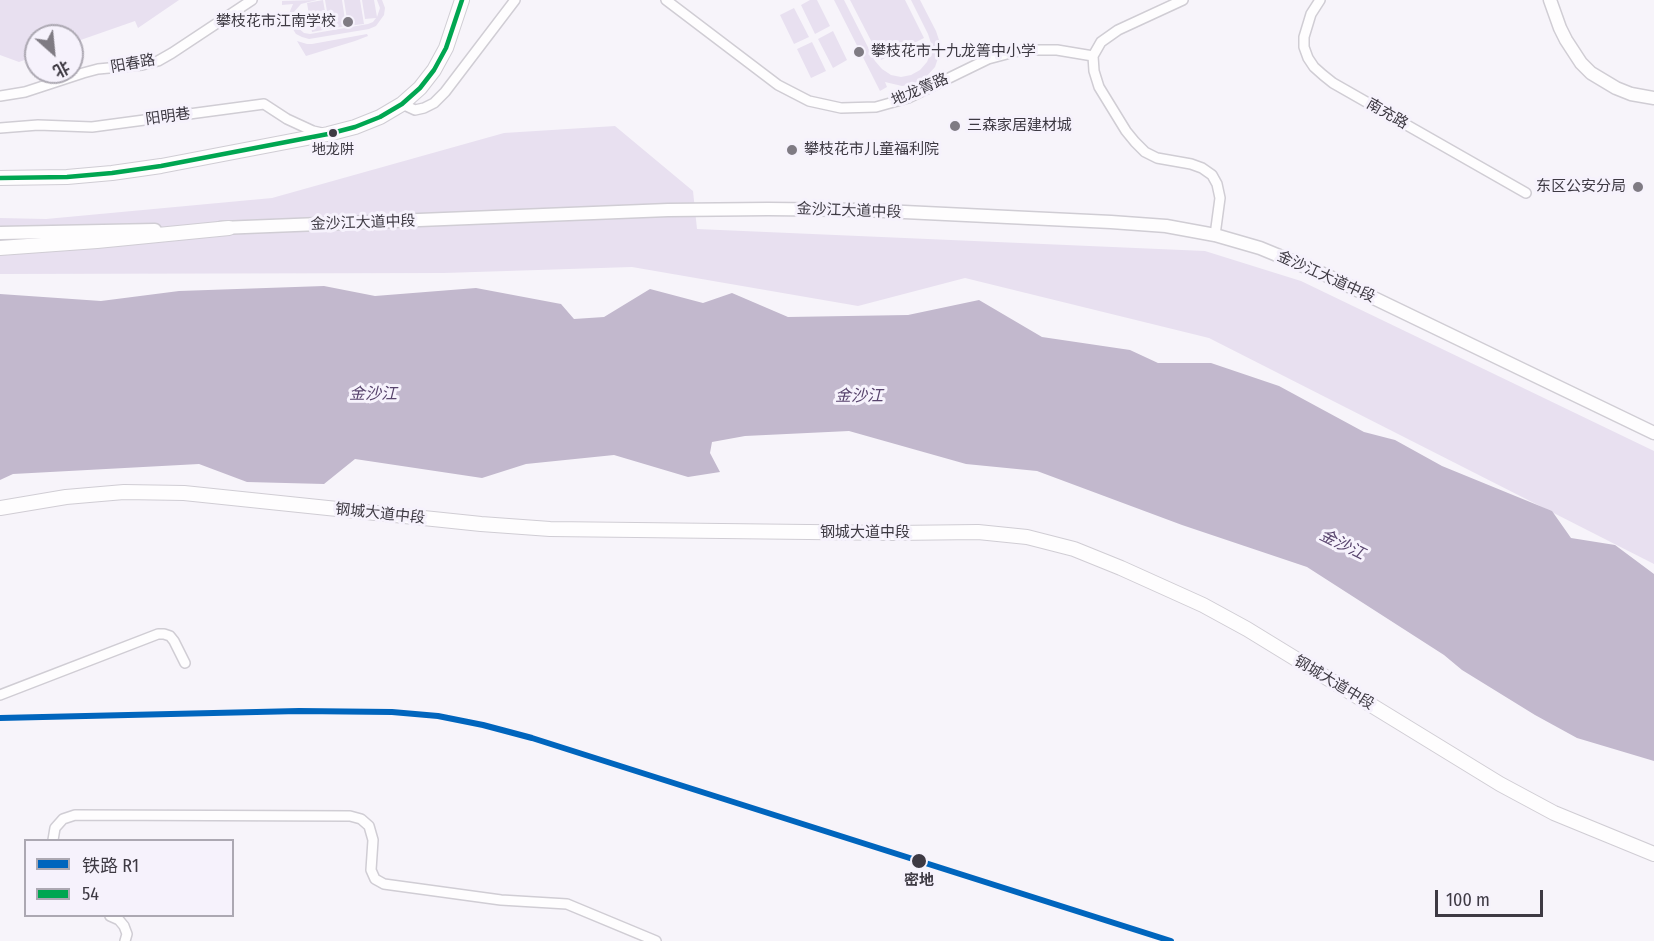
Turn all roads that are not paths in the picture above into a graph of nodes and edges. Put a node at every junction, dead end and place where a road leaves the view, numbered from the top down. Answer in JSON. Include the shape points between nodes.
{"nodes":[{"id":1,"x":252,"y":0,"type":"edge"},
{"id":2,"x":454,"y":0,"type":"edge"},
{"id":3,"x":462,"y":0,"type":"edge"},
{"id":4,"x":515,"y":0,"type":"edge"},
{"id":5,"x":666,"y":0,"type":"edge"},
{"id":6,"x":1183,"y":0,"type":"edge"},
{"id":7,"x":1320,"y":0,"type":"edge"},
{"id":8,"x":1550,"y":0,"type":"edge"},
{"id":9,"x":1558,"y":0,"type":"edge"},
{"id":10,"x":1094,"y":56,"type":"junction"},
{"id":11,"x":1654,"y":90,"type":"edge"},
{"id":12,"x":0,"y":96,"type":"edge"},
{"id":13,"x":1654,"y":98,"type":"edge"},
{"id":14,"x":402,"y":104,"type":"junction"},
{"id":15,"x":0,"y":128,"type":"edge"},
{"id":16,"x":313,"y":131,"type":"junction"},
{"id":17,"x":328,"y":134,"type":"junction"},
{"id":18,"x":0,"y":171,"type":"edge"},
{"id":19,"x":0,"y":178,"type":"edge"},
{"id":20,"x":1526,"y":193,"type":"dead end"},
{"id":21,"x":229,"y":228,"type":"joint"},
{"id":22,"x":180,"y":231,"type":"junction"},
{"id":23,"x":0,"y":233,"type":"edge"},
{"id":24,"x":1215,"y":235,"type":"junction"},
{"id":25,"x":0,"y":248,"type":"edge"},
{"id":26,"x":1654,"y":433,"type":"edge"},
{"id":27,"x":0,"y":508,"type":"edge"},
{"id":28,"x":185,"y":663,"type":"dead end"},
{"id":29,"x":0,"y":695,"type":"edge"},
{"id":30,"x":53,"y":839,"type":"edge"},
{"id":31,"x":1654,"y":855,"type":"edge"},
{"id":32,"x":114,"y":917,"type":"edge"},
{"id":33,"x":125,"y":941,"type":"edge"},
{"id":34,"x":656,"y":941,"type":"edge"}],
"edges":[{"from":1,"to":12,"type":"street","name":"阳春路","via":[[158,60],[83,73]]},
{"from":2,"to":16,"type":"highway","via":[[438,45],[412,85],[372,114]]},
{"from":3,"to":14,"type":"highway","via":[[434,70]]},
{"from":4,"to":14,"type":"street","via":[[434,103],[415,110]]},
{"from":5,"to":10,"type":"street","name":"地龙箐路","via":[[778,85],[809,101],[841,108],[876,107],[908,98],[988,59],[1022,50]]},
{"from":6,"to":10,"type":"street","via":[[1118,30],[1101,42]]},
{"from":7,"to":20,"type":"street","name":"南充路","via":[[1304,37],[1304,47],[1314,67]]},
{"from":8,"to":13,"type":"main road","via":[[1566,40],[1591,73],[1631,94]]},
{"from":9,"to":11,"type":"main road","via":[[1569,30],[1587,58],[1620,82]]},
{"from":10,"to":24,"type":"street","via":[[1099,87],[1135,142],[1157,158],[1191,164],[1212,175],[1220,198]]},
{"from":14,"to":17,"type":"highway","via":[[380,117]]},
{"from":15,"to":16,"type":"street","name":"阳明巷","via":[[92,127],[264,104]]},
{"from":16,"to":17,"type":"street","name":"阳明巷"},
{"from":16,"to":18,"type":"highway","via":[[147,162]]},
{"from":17,"to":19,"type":"highway","via":[[112,173]]},
{"from":21,"to":22,"type":"highway"},
{"from":21,"to":24,"type":"main road","name":"金沙江大道中段","via":[[768,209],[1111,222]]},
{"from":22,"to":23,"type":"main road"},
{"from":22,"to":25,"type":"highway"},
{"from":24,"to":26,"type":"main road","name":"金沙江大道中段","via":[[1260,248],[1328,276]]},
{"from":27,"to":31,"type":"highway","name":"钢城大道中段","via":[[124,492],[184,493],[550,529],[978,532],[1027,537],[1074,549],[1203,605],[1500,784],[1554,813]]},
{"from":28,"to":29,"type":"street","via":[[170,636],[158,634]]},
{"from":30,"to":34,"type":"street","via":[[55,828],[63,819],[75,815],[350,816],[369,826],[373,840],[371,870],[375,879],[384,884],[501,900],[567,904]]},
{"from":32,"to":33,"type":"street","via":[[124,926]]}]}
